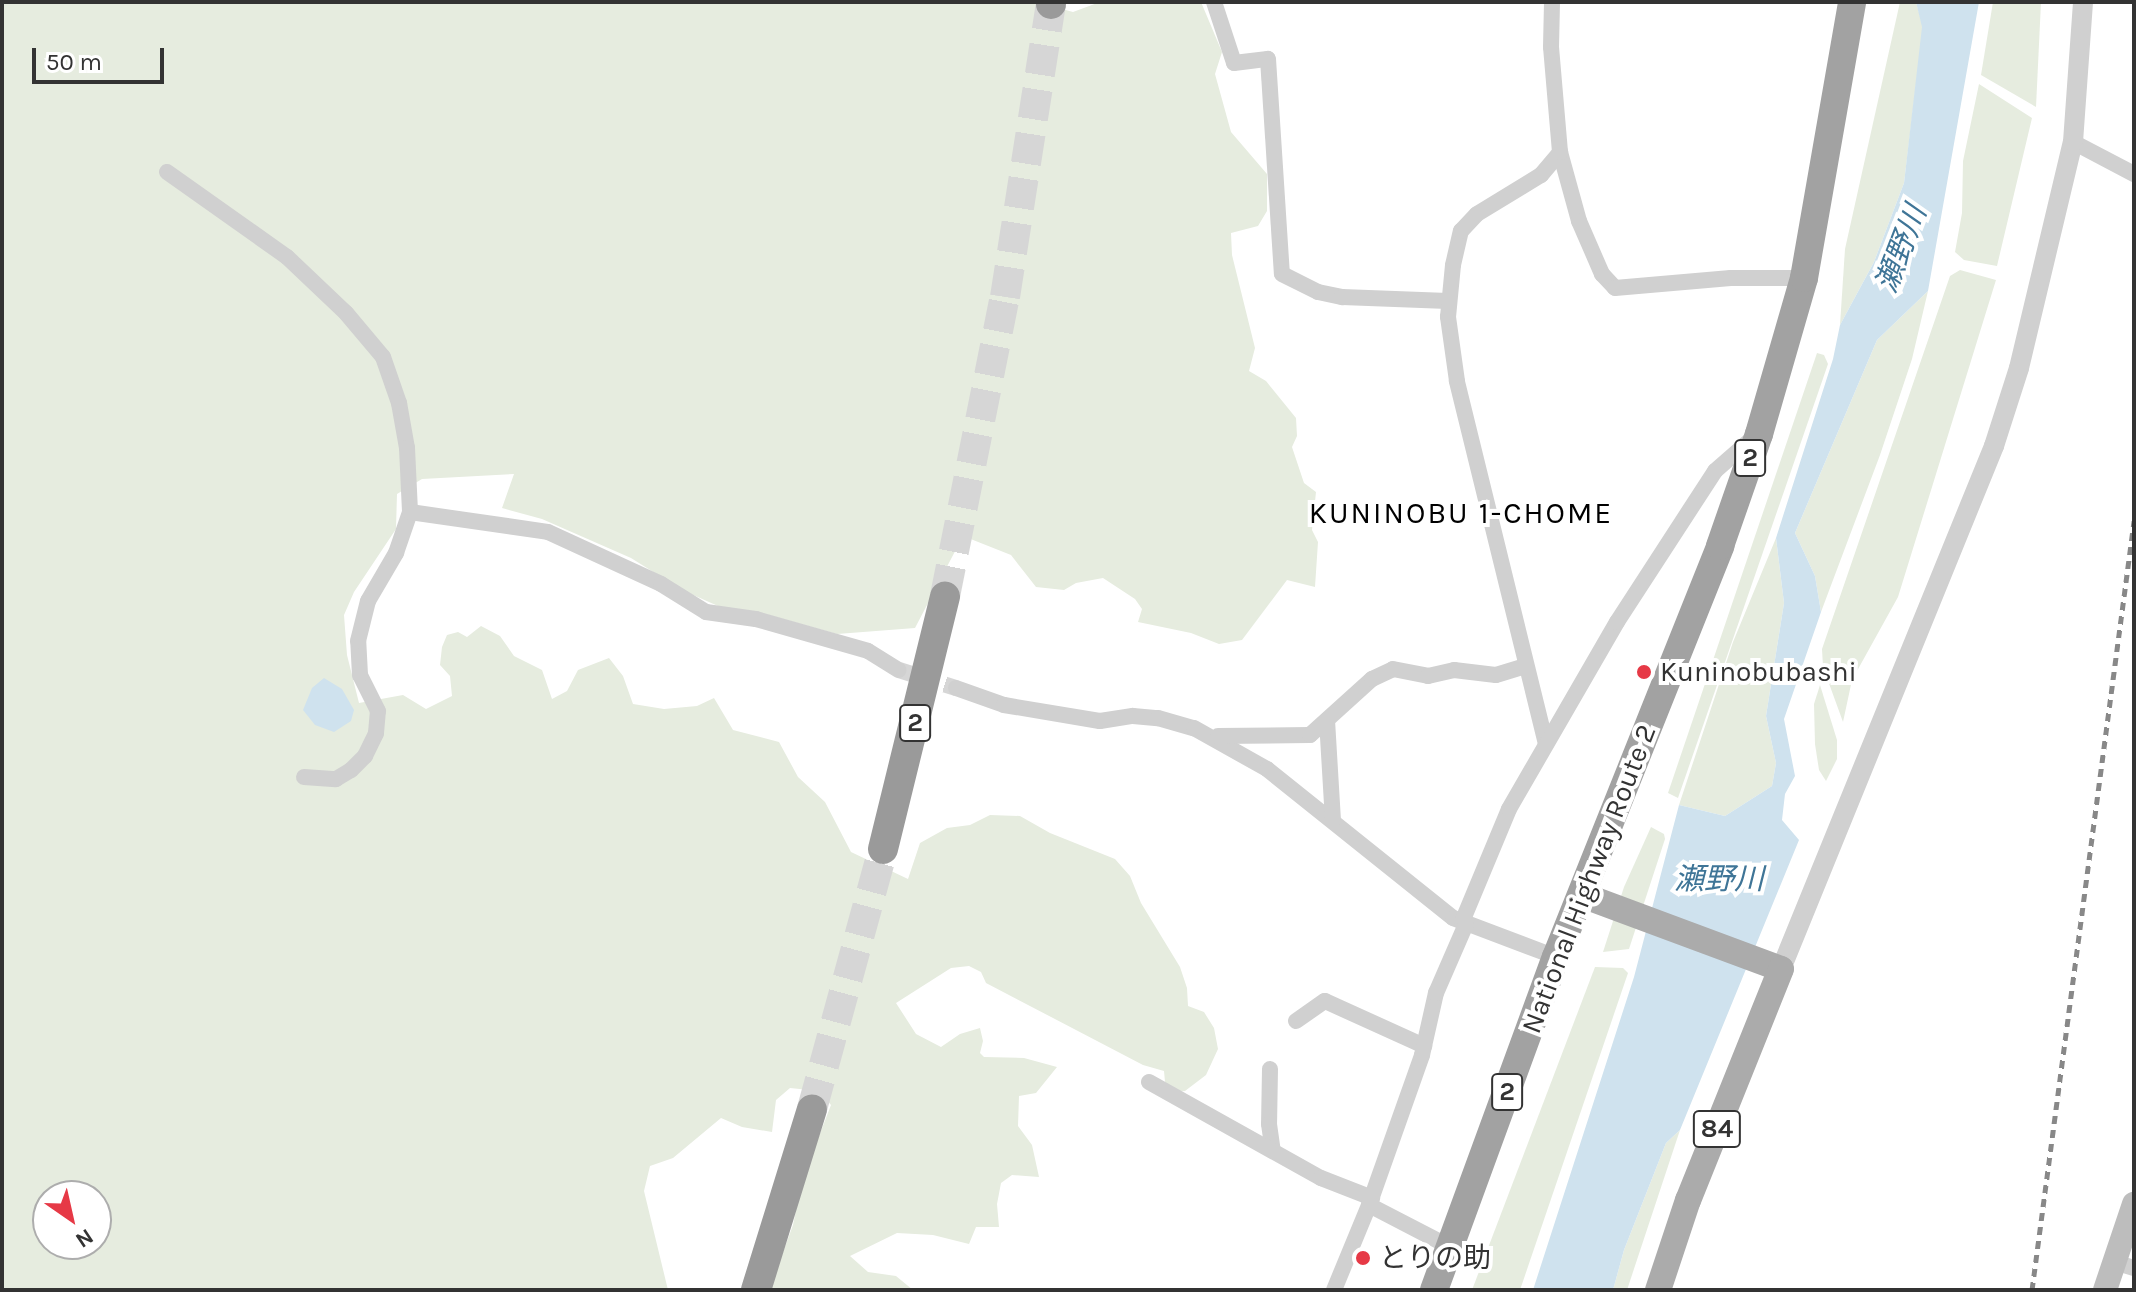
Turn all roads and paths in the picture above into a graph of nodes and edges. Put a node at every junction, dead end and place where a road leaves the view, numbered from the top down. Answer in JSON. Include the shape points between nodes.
{"nodes":[{"id":1,"x":1214,"y":2,"type":"edge"},
{"id":2,"x":1552,"y":2,"type":"edge"},
{"id":3,"x":1852,"y":2,"type":"edge"},
{"id":4,"x":2083,"y":2,"type":"edge"},
{"id":5,"x":2073,"y":142,"type":"junction"},
{"id":6,"x":1560,"y":152,"type":"junction"},
{"id":7,"x":167,"y":172,"type":"dead end"},
{"id":8,"x":2134,"y":174,"type":"edge"},
{"id":9,"x":1804,"y":278,"type":"junction"},
{"id":10,"x":1448,"y":301,"type":"junction"},
{"id":11,"x":1759,"y":434,"type":"junction"},
{"id":12,"x":410,"y":512,"type":"junction"},
{"id":13,"x":945,"y":596,"type":"tunnel mouth"},
{"id":14,"x":1525,"y":666,"type":"junction"},
{"id":15,"x":899,"y":670,"type":"tunnel mouth"},
{"id":16,"x":956,"y":688,"type":"tunnel mouth"},
{"id":17,"x":1327,"y":720,"type":"junction"},
{"id":18,"x":1213,"y":736,"type":"junction"},
{"id":19,"x":1546,"y":744,"type":"junction"},
{"id":20,"x":304,"y":777,"type":"dead end"},
{"id":21,"x":1333,"y":820,"type":"junction"},
{"id":22,"x":883,"y":849,"type":"tunnel mouth"},
{"id":23,"x":1582,"y":895,"type":"junction"},
{"id":24,"x":1464,"y":923,"type":"junction"},
{"id":25,"x":1556,"y":957,"type":"junction"},
{"id":26,"x":1775,"y":967,"type":"junction"},
{"id":27,"x":1296,"y":1021,"type":"dead end"},
{"id":28,"x":1424,"y":1046,"type":"junction"},
{"id":29,"x":1270,"y":1069,"type":"dead end"},
{"id":30,"x":1149,"y":1082,"type":"dead end"},
{"id":31,"x":812,"y":1109,"type":"tunnel mouth"},
{"id":32,"x":1273,"y":1151,"type":"junction"},
{"id":33,"x":1371,"y":1201,"type":"junction"},
{"id":34,"x":2134,"y":1204,"type":"edge"},
{"id":35,"x":1450,"y":1247,"type":"junction"},
{"id":36,"x":2124,"y":1265,"type":"edge"},
{"id":37,"x":756,"y":1290,"type":"edge"},
{"id":38,"x":1334,"y":1290,"type":"edge"},
{"id":39,"x":1434,"y":1290,"type":"edge"},
{"id":40,"x":1658,"y":1290,"type":"edge"},
{"id":41,"x":2105,"y":1290,"type":"edge"}],
"edges":[{"from":1,"to":10,"type":"street","via":[[1234,63],[1268,59],[1282,274],[1342,297]]},
{"from":2,"to":6,"type":"street"},
{"from":3,"to":9,"type":"highway","name":"National Highway Route 2","number":"2"},
{"from":4,"to":5,"type":"street"},
{"from":5,"to":8,"type":"street"},
{"from":5,"to":26,"type":"street","via":[[2019,368],[1994,446]]},
{"from":6,"to":9,"type":"street","via":[[1579,221],[1602,274],[1615,288]]},
{"from":6,"to":10,"type":"street","via":[[1541,175],[1477,214],[1461,231]]},
{"from":7,"to":12,"type":"street","via":[[287,257],[383,357],[407,448]]},
{"from":9,"to":11,"type":"highway","name":"National Highway Route 2","number":"2"},
{"from":10,"to":14,"type":"street","via":[[1457,381]]},
{"from":11,"to":19,"type":"street","via":[[1715,471]]},
{"from":11,"to":23,"type":"highway","name":"National Highway Route 2","number":"2"},
{"from":12,"to":15,"type":"street","via":[[548,532],[661,584],[706,612],[756,619],[868,651]]},
{"from":12,"to":20,"type":"street","via":[[396,553],[368,601],[358,641],[360,675],[378,711],[376,733],[351,770],[336,779]]},
{"from":13,"to":22,"type":"highway","number":"2"},
{"from":14,"to":17,"type":"street","via":[[1496,675],[1454,670],[1428,676],[1393,669],[1372,679]]},
{"from":14,"to":19,"type":"street"},
{"from":16,"to":18,"type":"street","via":[[1004,705],[1100,721],[1158,718]]},
{"from":17,"to":18,"type":"street","via":[[1310,735]]},
{"from":17,"to":21,"type":"street"},
{"from":18,"to":21,"type":"street"},
{"from":19,"to":24,"type":"street","via":[[1509,809]]},
{"from":21,"to":24,"type":"street"},
{"from":23,"to":25,"type":"highway","name":"National Highway Route 2","number":"2"},
{"from":23,"to":26,"type":"main road"},
{"from":24,"to":25,"type":"street"},
{"from":24,"to":28,"type":"street","via":[[1436,993]]},
{"from":25,"to":35,"type":"highway","name":"National Highway Route 2","number":"2"},
{"from":26,"to":40,"type":"main road","number":"84"},
{"from":27,"to":28,"type":"street","via":[[1325,1001]]},
{"from":28,"to":33,"type":"street"},
{"from":29,"to":32,"type":"street"},
{"from":30,"to":32,"type":"street"},
{"from":31,"to":37,"type":"highway"},
{"from":32,"to":33,"type":"street"},
{"from":33,"to":35,"type":"street"},
{"from":33,"to":38,"type":"street"},
{"from":34,"to":36,"type":"main road"},
{"from":35,"to":39,"type":"highway","name":"National Highway Route 2","number":"2"},
{"from":36,"to":41,"type":"main road"}]}
